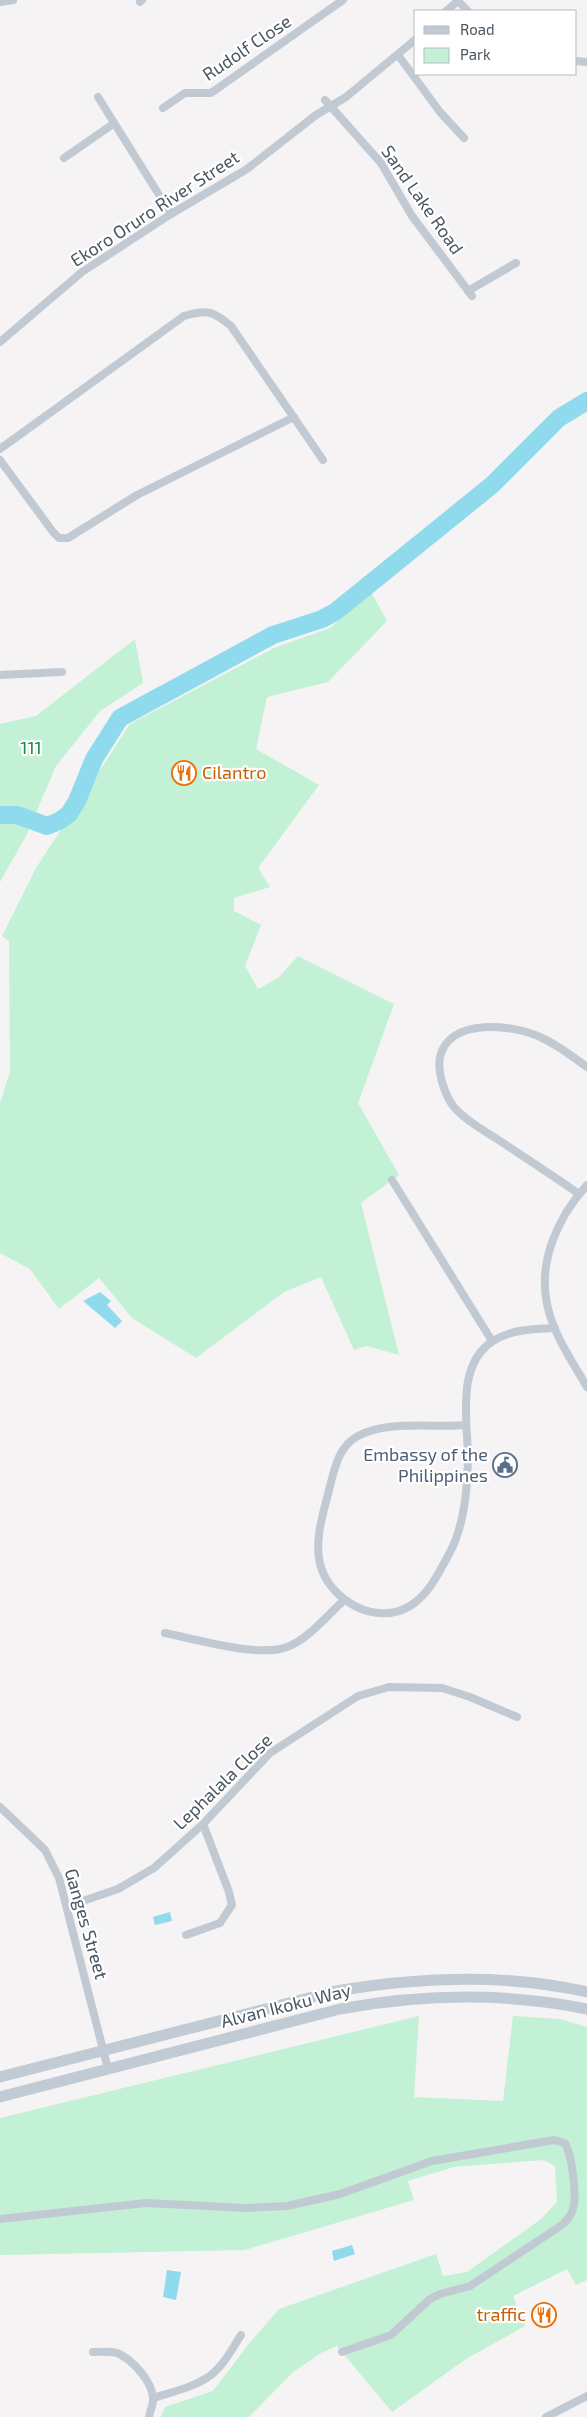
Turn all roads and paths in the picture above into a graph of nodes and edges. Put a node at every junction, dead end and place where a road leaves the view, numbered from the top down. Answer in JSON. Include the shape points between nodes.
{"nodes":[{"id":1,"x":13,"y":0,"type":"edge"},
{"id":2,"x":343,"y":0,"type":"edge"},
{"id":3,"x":457,"y":1,"type":"edge"},
{"id":4,"x":0,"y":2,"type":"edge"},
{"id":5,"x":447,"y":10,"type":"edge"},
{"id":6,"x":467,"y":10,"type":"edge"},
{"id":7,"x":414,"y":41,"type":"edge"},
{"id":8,"x":398,"y":55,"type":"junction"},
{"id":9,"x":98,"y":97,"type":"dead end"},
{"id":10,"x":328,"y":103,"type":"junction"},
{"id":11,"x":163,"y":108,"type":"dead end"},
{"id":12,"x":113,"y":124,"type":"junction"},
{"id":13,"x":464,"y":138,"type":"dead end"},
{"id":14,"x":64,"y":158,"type":"dead end"},
{"id":15,"x":171,"y":214,"type":"junction"},
{"id":16,"x":516,"y":263,"type":"dead end"},
{"id":17,"x":0,"y":342,"type":"edge"},
{"id":18,"x":294,"y":417,"type":"junction"},
{"id":19,"x":0,"y":449,"type":"edge"},
{"id":20,"x":0,"y":460,"type":"edge"},
{"id":21,"x":323,"y":460,"type":"dead end"},
{"id":22,"x":62,"y":672,"type":"dead end"},
{"id":23,"x":0,"y":674,"type":"edge"},
{"id":24,"x":587,"y":1067,"type":"edge"},
{"id":25,"x":392,"y":1180,"type":"dead end"},
{"id":26,"x":587,"y":1185,"type":"edge"},
{"id":27,"x":579,"y":1194,"type":"junction"},
{"id":28,"x":555,"y":1328,"type":"junction"},
{"id":29,"x":492,"y":1341,"type":"junction"},
{"id":30,"x":587,"y":1387,"type":"edge"},
{"id":31,"x":466,"y":1426,"type":"junction"},
{"id":32,"x":344,"y":1600,"type":"junction"},
{"id":33,"x":165,"y":1634,"type":"dead end"},
{"id":34,"x":517,"y":1717,"type":"dead end"},
{"id":35,"x":0,"y":1808,"type":"edge"},
{"id":36,"x":203,"y":1824,"type":"junction"},
{"id":37,"x":68,"y":1906,"type":"junction"},
{"id":38,"x":186,"y":1935,"type":"dead end"},
{"id":39,"x":587,"y":1992,"type":"edge"},
{"id":40,"x":587,"y":2009,"type":"edge"},
{"id":41,"x":104,"y":2050,"type":"junction"},
{"id":42,"x":108,"y":2069,"type":"junction"},
{"id":43,"x":0,"y":2077,"type":"edge"},
{"id":44,"x":0,"y":2097,"type":"edge"},
{"id":45,"x":0,"y":2219,"type":"edge"},
{"id":46,"x":241,"y":2335,"type":"dead end"},
{"id":47,"x":93,"y":2352,"type":"dead end"},
{"id":48,"x":342,"y":2352,"type":"dead end"},
{"id":49,"x":587,"y":2396,"type":"edge"},
{"id":50,"x":153,"y":2398,"type":"junction"},
{"id":51,"x":149,"y":2417,"type":"edge"},
{"id":52,"x":546,"y":2417,"type":"edge"}],
"edges":[{"from":1,"to":4,"type":"street"},
{"from":2,"to":11,"type":"street","name":"Rudolf Close","via":[[211,93],[185,93]]},
{"from":3,"to":5,"type":"street"},
{"from":3,"to":6,"type":"street"},
{"from":7,"to":8,"type":"street","name":"Ekoro Oruro River Street"},
{"from":8,"to":10,"type":"street","name":"Ekoro Oruro River Street","via":[[346,97]]},
{"from":8,"to":13,"type":"street","via":[[440,112]]},
{"from":9,"to":12,"type":"street"},
{"from":10,"to":15,"type":"street","name":"Ekoro Oruro River Street","via":[[247,169]]},
{"from":10,"to":16,"type":"street","name":"Sand Lake Road","via":[[381,163],[412,216],[470,294]]},
{"from":12,"to":14,"type":"street"},
{"from":12,"to":15,"type":"street"},
{"from":15,"to":17,"type":"street","name":"Ekoro Oruro River Street","via":[[82,272]]},
{"from":18,"to":19,"type":"street","via":[[231,326],[217,314],[201,310],[184,316]]},
{"from":18,"to":20,"type":"street","via":[[137,495],[68,538],[59,538],[53,532]]},
{"from":18,"to":21,"type":"street"},
{"from":22,"to":23,"type":"street"},
{"from":24,"to":27,"type":"street","via":[[542,1037],[507,1028],[464,1030],[448,1041],[439,1060],[442,1082],[454,1107]]},
{"from":25,"to":29,"type":"street"},
{"from":26,"to":27,"type":"street"},
{"from":27,"to":28,"type":"street","via":[[563,1215],[546,1266],[547,1305]]},
{"from":28,"to":29,"type":"street","via":[[516,1330]]},
{"from":28,"to":30,"type":"street"},
{"from":29,"to":31,"type":"street","via":[[472,1366],[466,1390]]},
{"from":31,"to":32,"type":"street","via":[[468,1461],[464,1510],[452,1548],[430,1588],[409,1607],[396,1611],[358,1608]]},
{"from":31,"to":32,"type":"street","via":[[393,1427],[361,1434],[342,1451],[320,1527],[318,1547],[320,1566]]},
{"from":32,"to":33,"type":"street","via":[[297,1642],[276,1650],[248,1649]]},
{"from":34,"to":36,"type":"street","name":"Lephalala Close","via":[[442,1688],[407,1686],[371,1691],[342,1704],[270,1752]]},
{"from":35,"to":37,"type":"street","name":"Ganges Street","via":[[45,1850]]},
{"from":36,"to":37,"type":"street","name":"Lephalala Close","via":[[154,1868],[135,1880]]},
{"from":36,"to":38,"type":"street","via":[[232,1905],[220,1922]]},
{"from":37,"to":41,"type":"street","name":"Ganges Street"},
{"from":39,"to":41,"type":"street","name":"Alvan Ikoku Way","via":[[555,1985],[437,1978],[374,1985],[336,1991]]},
{"from":40,"to":42,"type":"street","name":"Alvan Ikoku Way","via":[[504,1997],[440,1996],[381,2002],[332,2011]]},
{"from":41,"to":42,"type":"street","name":"Ganges Street"},
{"from":41,"to":43,"type":"street","name":"Alvan Ikoku Way"},
{"from":42,"to":44,"type":"street","name":"Alvan Ikoku Way"},
{"from":45,"to":48,"type":"street","via":[[146,2203],[246,2208],[287,2206],[340,2194],[432,2161],[554,2140],[565,2142],[570,2152],[574,2207],[562,2225],[470,2286],[430,2299],[391,2335]]},
{"from":46,"to":50,"type":"street","via":[[223,2363],[210,2376]]},
{"from":47,"to":50,"type":"street","via":[[117,2353],[130,2361],[148,2384]]},
{"from":49,"to":52,"type":"street"},
{"from":50,"to":51,"type":"street"}]}
